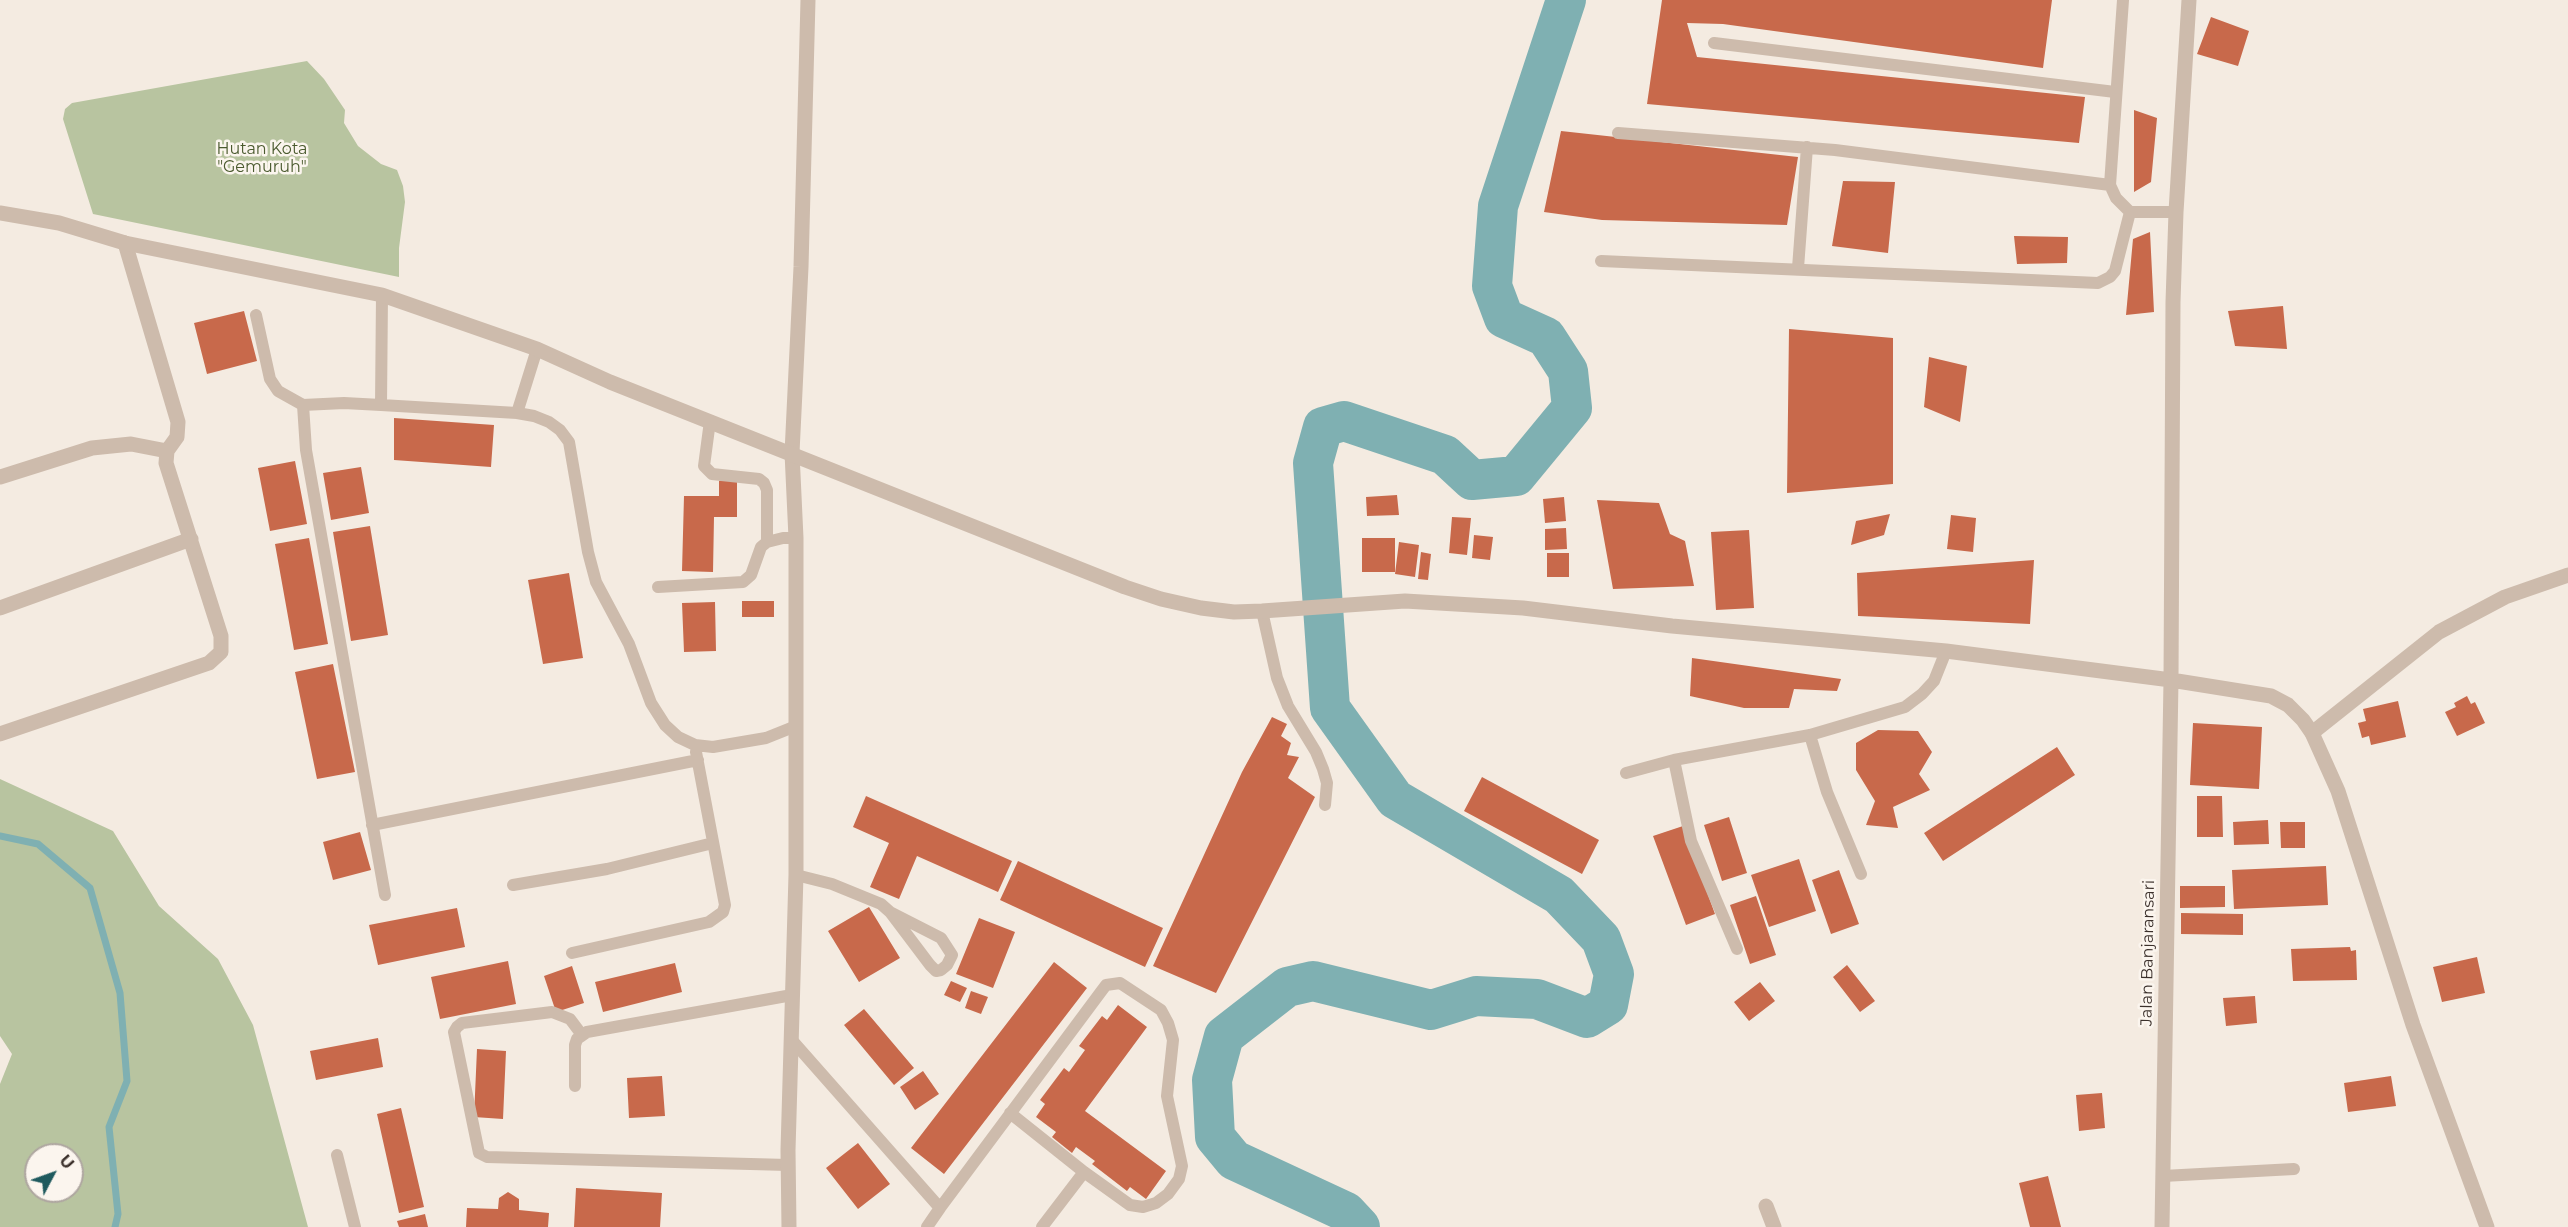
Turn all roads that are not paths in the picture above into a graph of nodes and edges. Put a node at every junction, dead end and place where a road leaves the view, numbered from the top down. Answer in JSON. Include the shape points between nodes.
{"nodes":[{"id":1,"x":808,"y":0,"type":"edge"},
{"id":2,"x":2122,"y":0,"type":"edge"},
{"id":3,"x":2189,"y":0,"type":"edge"},
{"id":4,"x":1714,"y":43,"type":"dead end"},
{"id":5,"x":2115,"y":92,"type":"junction"},
{"id":6,"x":1618,"y":133,"type":"dead end"},
{"id":7,"x":1807,"y":147,"type":"junction"},
{"id":8,"x":2110,"y":185,"type":"junction"},
{"id":9,"x":2130,"y":212,"type":"junction"},
{"id":10,"x":2176,"y":212,"type":"junction"},
{"id":11,"x":0,"y":213,"type":"edge"},
{"id":12,"x":125,"y":243,"type":"junction"},
{"id":13,"x":1601,"y":261,"type":"dead end"},
{"id":14,"x":1798,"y":268,"type":"junction"},
{"id":15,"x":382,"y":296,"type":"junction"},
{"id":16,"x":256,"y":315,"type":"dead end"},
{"id":17,"x":537,"y":350,"type":"junction"},
{"id":18,"x":303,"y":405,"type":"junction"},
{"id":19,"x":381,"y":405,"type":"junction"},
{"id":20,"x":517,"y":413,"type":"junction"},
{"id":21,"x":710,"y":421,"type":"junction"},
{"id":22,"x":167,"y":451,"type":"junction"},
{"id":23,"x":792,"y":453,"type":"junction"},
{"id":24,"x":0,"y":477,"type":"edge"},
{"id":25,"x":796,"y":538,"type":"junction"},
{"id":26,"x":191,"y":539,"type":"junction"},
{"id":27,"x":766,"y":542,"type":"junction"},
{"id":28,"x":2568,"y":575,"type":"edge"},
{"id":29,"x":658,"y":587,"type":"dead end"},
{"id":30,"x":0,"y":608,"type":"edge"},
{"id":31,"x":1262,"y":611,"type":"junction"},
{"id":32,"x":1946,"y":651,"type":"junction"},
{"id":33,"x":2171,"y":680,"type":"junction"},
{"id":34,"x":796,"y":726,"type":"junction"},
{"id":35,"x":2312,"y":733,"type":"junction"},
{"id":36,"x":0,"y":734,"type":"edge"},
{"id":37,"x":1810,"y":735,"type":"junction"},
{"id":38,"x":695,"y":745,"type":"junction"},
{"id":39,"x":698,"y":760,"type":"junction"},
{"id":40,"x":1674,"y":760,"type":"junction"},
{"id":41,"x":1626,"y":773,"type":"dead end"},
{"id":42,"x":1324,"y":805,"type":"dead end"},
{"id":43,"x":372,"y":825,"type":"junction"},
{"id":44,"x":713,"y":843,"type":"junction"},
{"id":45,"x":1861,"y":874,"type":"dead end"},
{"id":46,"x":796,"y":875,"type":"junction"},
{"id":47,"x":513,"y":885,"type":"dead end"},
{"id":48,"x":385,"y":895,"type":"dead end"},
{"id":49,"x":890,"y":912,"type":"junction"},
{"id":50,"x":1737,"y":950,"type":"dead end"},
{"id":51,"x":572,"y":953,"type":"dead end"},
{"id":52,"x":792,"y":995,"type":"junction"},
{"id":53,"x":582,"y":1035,"type":"junction"},
{"id":54,"x":790,"y":1038,"type":"junction"},
{"id":55,"x":575,"y":1086,"type":"dead end"},
{"id":56,"x":1010,"y":1113,"type":"junction"},
{"id":57,"x":337,"y":1155,"type":"dead end"},
{"id":58,"x":788,"y":1165,"type":"junction"},
{"id":59,"x":2294,"y":1169,"type":"dead end"},
{"id":60,"x":1084,"y":1172,"type":"junction"},
{"id":61,"x":2163,"y":1176,"type":"junction"},
{"id":62,"x":1766,"y":1206,"type":"dead end"},
{"id":63,"x":940,"y":1208,"type":"junction"},
{"id":64,"x":355,"y":1227,"type":"edge"},
{"id":65,"x":789,"y":1227,"type":"edge"},
{"id":66,"x":927,"y":1227,"type":"edge"},
{"id":67,"x":1042,"y":1227,"type":"edge"},
{"id":68,"x":1774,"y":1227,"type":"edge"},
{"id":69,"x":2162,"y":1227,"type":"edge"},
{"id":70,"x":2487,"y":1227,"type":"edge"}],
"edges":[{"from":1,"to":23,"type":"street"},
{"from":2,"to":5,"type":"lane"},
{"from":3,"to":10,"type":"street","name":"Jalan Banjaransari"},
{"from":4,"to":5,"type":"lane"},
{"from":5,"to":8,"type":"lane"},
{"from":6,"to":7,"type":"lane"},
{"from":7,"to":8,"type":"lane"},
{"from":7,"to":14,"type":"lane"},
{"from":8,"to":9,"type":"lane"},
{"from":9,"to":10,"type":"lane"},
{"from":9,"to":14,"type":"lane","via":[[2115,271],[2098,283]]},
{"from":10,"to":33,"type":"street","name":"Jalan Banjaransari"},
{"from":11,"to":12,"type":"street","via":[[59,223]]},
{"from":12,"to":15,"type":"street"},
{"from":12,"to":22,"type":"street","via":[[178,422],[177,437]]},
{"from":13,"to":14,"type":"lane"},
{"from":15,"to":17,"type":"street"},
{"from":15,"to":19,"type":"lane"},
{"from":16,"to":18,"type":"lane","via":[[270,379],[278,391]]},
{"from":17,"to":20,"type":"lane"},
{"from":17,"to":21,"type":"street"},
{"from":18,"to":19,"type":"lane"},
{"from":18,"to":43,"type":"lane","via":[[306,450]]},
{"from":19,"to":20,"type":"lane"},
{"from":20,"to":38,"type":"lane","via":[[549,422],[569,442],[596,582],[665,725]]},
{"from":21,"to":23,"type":"street"},
{"from":21,"to":27,"type":"lane","via":[[704,466],[712,474],[759,478],[764,483]]},
{"from":22,"to":24,"type":"street","via":[[131,444],[92,448]]},
{"from":22,"to":26,"type":"street","via":[[166,463]]},
{"from":23,"to":25,"type":"street"},
{"from":23,"to":31,"type":"street","via":[[1143,593],[1200,608]]},
{"from":25,"to":27,"type":"lane"},
{"from":25,"to":34,"type":"street"},
{"from":26,"to":30,"type":"street"},
{"from":26,"to":36,"type":"street","via":[[221,636],[221,652],[209,663]]},
{"from":27,"to":29,"type":"lane","via":[[751,575],[743,582]]},
{"from":28,"to":35,"type":"street","via":[[2505,597],[2439,632]]},
{"from":31,"to":32,"type":"street","via":[[1443,602]]},
{"from":31,"to":42,"type":"lane","via":[[1277,678],[1323,769],[1327,783]]},
{"from":32,"to":33,"type":"street"},
{"from":32,"to":37,"type":"lane","via":[[1934,681],[1905,707]]},
{"from":33,"to":35,"type":"street","via":[[2271,696],[2288,705]]},
{"from":33,"to":61,"type":"street","name":"Jalan Banjaransari"},
{"from":34,"to":38,"type":"lane","via":[[725,747]]},
{"from":34,"to":46,"type":"street"},
{"from":35,"to":70,"type":"street","via":[[2338,791],[2413,1025]]},
{"from":37,"to":40,"type":"lane"},
{"from":37,"to":45,"type":"lane","via":[[1827,792]]},
{"from":38,"to":39,"type":"lane"},
{"from":39,"to":43,"type":"lane"},
{"from":39,"to":44,"type":"lane"},
{"from":40,"to":41,"type":"lane"},
{"from":40,"to":50,"type":"lane","via":[[1691,841]]},
{"from":43,"to":48,"type":"lane"},
{"from":44,"to":47,"type":"lane","via":[[607,869]]},
{"from":44,"to":51,"type":"lane","via":[[725,905],[718,917]]},
{"from":46,"to":49,"type":"lane","via":[[869,897]]},
{"from":46,"to":52,"type":"street"},
{"from":49,"to":49,"type":"lane","via":[[930,965],[936,970],[947,965],[952,955],[941,938]]},
{"from":52,"to":53,"type":"lane"},
{"from":52,"to":54,"type":"street"},
{"from":53,"to":55,"type":"lane","via":[[575,1045]]},
{"from":53,"to":58,"type":"lane","via":[[570,1019],[552,1012],[457,1026],[454,1032],[478,1154]]},
{"from":54,"to":58,"type":"street"},
{"from":54,"to":63,"type":"lane"},
{"from":56,"to":60,"type":"lane"},
{"from":56,"to":60,"type":"lane","via":[[1106,985],[1120,983],[1161,1010],[1173,1040],[1167,1096],[1182,1166],[1179,1179],[1168,1194],[1143,1207],[1130,1205]]},
{"from":56,"to":63,"type":"lane"},
{"from":57,"to":64,"type":"lane"},
{"from":58,"to":65,"type":"street"},
{"from":59,"to":61,"type":"lane"},
{"from":60,"to":67,"type":"lane"},
{"from":61,"to":69,"type":"street","name":"Jalan Banjaransari"},
{"from":62,"to":68,"type":"street"},
{"from":63,"to":66,"type":"lane"}]}
